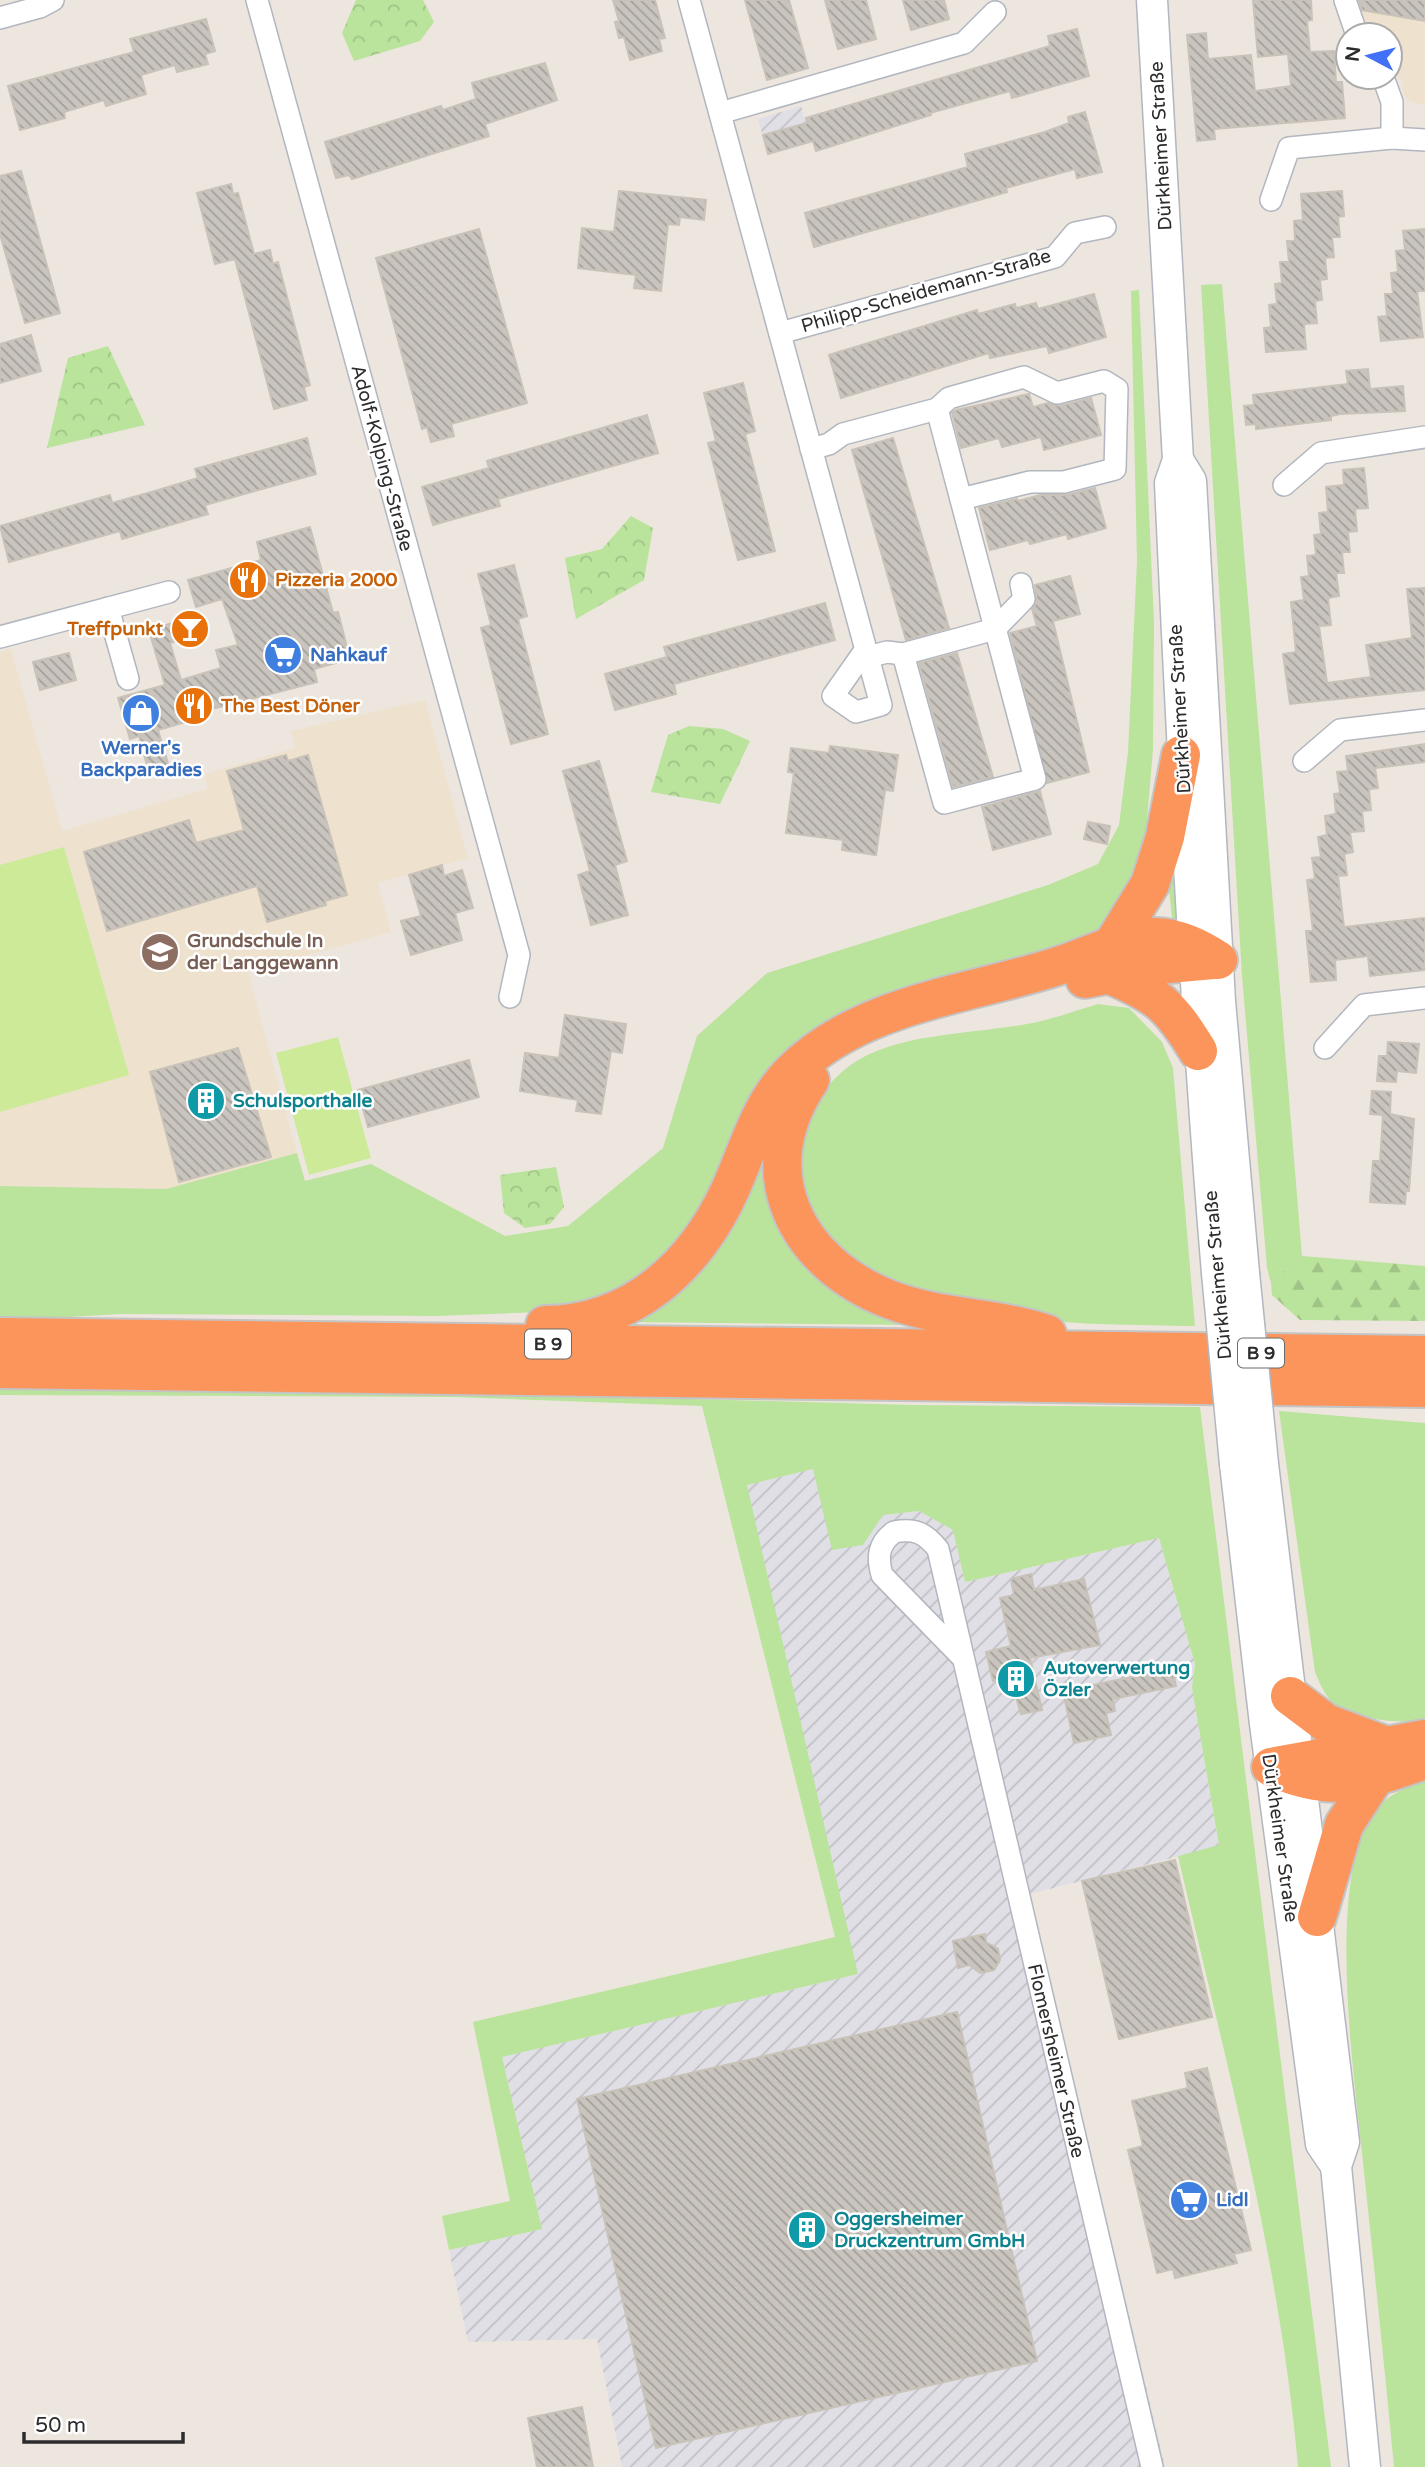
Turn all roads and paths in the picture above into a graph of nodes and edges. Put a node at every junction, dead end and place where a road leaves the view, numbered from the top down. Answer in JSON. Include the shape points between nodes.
{"nodes":[{"id":1,"x":53,"y":0,"type":"edge"},
{"id":2,"x":257,"y":0,"type":"edge"},
{"id":3,"x":689,"y":0,"type":"edge"},
{"id":4,"x":1152,"y":0,"type":"edge"},
{"id":5,"x":1345,"y":0,"type":"edge"},
{"id":6,"x":995,"y":12,"type":"dead end"},
{"id":7,"x":0,"y":18,"type":"edge"},
{"id":8,"x":1352,"y":21,"type":"edge"},
{"id":9,"x":1388,"y":91,"type":"edge"},
{"id":10,"x":720,"y":113,"type":"junction"},
{"id":11,"x":1392,"y":138,"type":"junction"},
{"id":12,"x":1425,"y":140,"type":"edge"},
{"id":13,"x":1271,"y":200,"type":"dead end"},
{"id":14,"x":1105,"y":227,"type":"dead end"},
{"id":15,"x":780,"y":333,"type":"junction"},
{"id":16,"x":937,"y":409,"type":"junction"},
{"id":17,"x":1425,"y":437,"type":"edge"},
{"id":18,"x":829,"y":446,"type":"junction"},
{"id":19,"x":1178,"y":460,"type":"junction"},
{"id":20,"x":1284,"y":485,"type":"dead end"},
{"id":21,"x":961,"y":499,"type":"junction"},
{"id":22,"x":1021,"y":584,"type":"dead end"},
{"id":23,"x":169,"y":592,"type":"dead end"},
{"id":24,"x":108,"y":608,"type":"junction"},
{"id":25,"x":995,"y":629,"type":"junction"},
{"id":26,"x":0,"y":637,"type":"edge"},
{"id":27,"x":885,"y":651,"type":"junction"},
{"id":28,"x":128,"y":679,"type":"dead end"},
{"id":29,"x":1425,"y":719,"type":"edge"},
{"id":30,"x":1181,"y":755,"type":"junction"},
{"id":31,"x":1304,"y":761,"type":"dead end"},
{"id":32,"x":1202,"y":956,"type":"junction"},
{"id":33,"x":1109,"y":961,"type":"junction"},
{"id":34,"x":510,"y":997,"type":"dead end"},
{"id":35,"x":1425,"y":998,"type":"edge"},
{"id":36,"x":1325,"y":1048,"type":"dead end"},
{"id":37,"x":1198,"y":1051,"type":"junction"},
{"id":38,"x":1231,"y":1273,"type":"junction"},
{"id":39,"x":0,"y":1337,"type":"edge"},
{"id":40,"x":458,"y":1343,"type":"junction"},
{"id":41,"x":1097,"y":1351,"type":"junction"},
{"id":42,"x":1425,"y":1355,"type":"edge"},
{"id":43,"x":0,"y":1369,"type":"edge"},
{"id":44,"x":1322,"y":1386,"type":"junction"},
{"id":45,"x":1425,"y":1388,"type":"edge"},
{"id":46,"x":1425,"y":1411,"type":"edge"},
{"id":47,"x":1249,"y":1464,"type":"junction"},
{"id":48,"x":961,"y":1656,"type":"junction"},
{"id":49,"x":1290,"y":1696,"type":"junction"},
{"id":50,"x":1425,"y":1739,"type":"edge"},
{"id":51,"x":1425,"y":1760,"type":"edge"},
{"id":52,"x":1379,"y":1761,"type":"junction"},
{"id":53,"x":1290,"y":1769,"type":"junction"},
{"id":54,"x":1317,"y":1917,"type":"junction"},
{"id":55,"x":1336,"y":2166,"type":"junction"},
{"id":56,"x":1152,"y":2467,"type":"edge"},
{"id":57,"x":1365,"y":2467,"type":"edge"}],
"edges":[{"from":1,"to":7,"type":"street"},
{"from":2,"to":34,"type":"street","name":"Adolf-Kolping-Straße","via":[[519,955]]},
{"from":3,"to":10,"type":"street","name":"Philipp-Scheidemann-Straße"},
{"from":4,"to":19,"type":"main road","name":"Dürkheimer Straße"},
{"from":5,"to":8,"type":"street"},
{"from":6,"to":10,"type":"street","via":[[964,43]]},
{"from":9,"to":11,"type":"street"},
{"from":10,"to":15,"type":"street","name":"Philipp-Scheidemann-Straße"},
{"from":11,"to":12,"type":"street"},
{"from":11,"to":13,"type":"street","via":[[1289,148]]},
{"from":14,"to":15,"type":"street","name":"Philipp-Scheidemann-Straße","via":[[1075,233],[1055,257]]},
{"from":15,"to":18,"type":"street","name":"Philipp-Scheidemann-Straße"},
{"from":16,"to":18,"type":"street","via":[[843,434]]},
{"from":16,"to":21,"type":"street","name":"Philipp-Scheidemann-Straße"},
{"from":16,"to":21,"type":"street","via":[[949,398],[1024,377],[1057,393],[1104,381],[1117,389],[1115,469]]},
{"from":17,"to":20,"type":"street","via":[[1321,453]]},
{"from":18,"to":27,"type":"street","name":"Philipp-Scheidemann-Straße"},
{"from":19,"to":30,"type":"main road","name":"Dürkheimer Straße","via":[[1170,483]]},
{"from":19,"to":32,"type":"main road","name":"Dürkheimer Straße","via":[[1191,481]]},
{"from":21,"to":25,"type":"street","name":"Philipp-Scheidemann-Straße"},
{"from":22,"to":25,"type":"street","via":[[1024,599]]},
{"from":23,"to":24,"type":"street"},
{"from":24,"to":26,"type":"street"},
{"from":24,"to":28,"type":"street"},
{"from":25,"to":27,"type":"street"},
{"from":25,"to":27,"type":"street","name":"Philipp-Scheidemann-Straße","via":[[1035,779],[944,803]]},
{"from":29,"to":31,"type":"street","via":[[1340,730]]},
{"from":30,"to":32,"type":"main road","name":"Dürkheimer Straße"},
{"from":30,"to":33,"type":"highway","via":[[1165,837],[1150,884]]},
{"from":32,"to":33,"type":"highway","via":[[1154,937]]},
{"from":32,"to":37,"type":"main road","name":"Dürkheimer Straße"},
{"from":32,"to":38,"type":"main road","name":"Dürkheimer Straße"},
{"from":33,"to":37,"type":"highway","via":[[1168,1007]]},
{"from":33,"to":40,"type":"highway","via":[[901,1010],[827,1041],[789,1074],[761,1116],[705,1236],[674,1274],[648,1296],[591,1320],[498,1325]]},
{"from":33,"to":41,"type":"highway","number":"B 9","via":[[911,1021],[849,1045],[829,1060],[793,1105],[782,1159],[789,1207],[802,1233],[848,1278],[891,1300],[938,1313],[1031,1328]]},
{"from":35,"to":36,"type":"street","via":[[1364,1005]]},
{"from":37,"to":38,"type":"main road","name":"Dürkheimer Straße"},
{"from":38,"to":47,"type":"main road","name":"Dürkheimer Straße","bridge":true},
{"from":39,"to":40,"type":"highway","number":"B 9"},
{"from":40,"to":41,"type":"highway","number":"B 9"},
{"from":41,"to":42,"type":"highway","number":"B 9"},
{"from":43,"to":44,"type":"highway","number":"B 9"},
{"from":44,"to":45,"type":"highway","number":"B 9"},
{"from":44,"to":46,"type":"highway","via":[[1374,1409]]},
{"from":47,"to":49,"type":"main road","name":"Dürkheimer Straße"},
{"from":47,"to":53,"type":"main road","name":"Dürkheimer Straße"},
{"from":48,"to":48,"type":"street","name":"Flomersheimer Straße","via":[[938,1549],[916,1530],[894,1532],[881,1546],[882,1575]]},
{"from":48,"to":56,"type":"street","name":"Flomersheimer Straße"},
{"from":49,"to":52,"type":"highway"},
{"from":49,"to":53,"type":"main road","name":"Dürkheimer Straße"},
{"from":50,"to":52,"type":"highway"},
{"from":51,"to":52,"type":"highway"},
{"from":52,"to":53,"type":"highway","via":[[1329,1784]]},
{"from":52,"to":54,"type":"highway","via":[[1344,1825]]},
{"from":53,"to":54,"type":"main road","name":"Dürkheimer Straße"},
{"from":53,"to":55,"type":"main road","name":"Dürkheimer Straße","via":[[1321,2144]]},
{"from":54,"to":55,"type":"main road","name":"Dürkheimer Straße","via":[[1343,2142]]},
{"from":55,"to":57,"type":"main road","name":"Dürkheimer Straße"}]}
